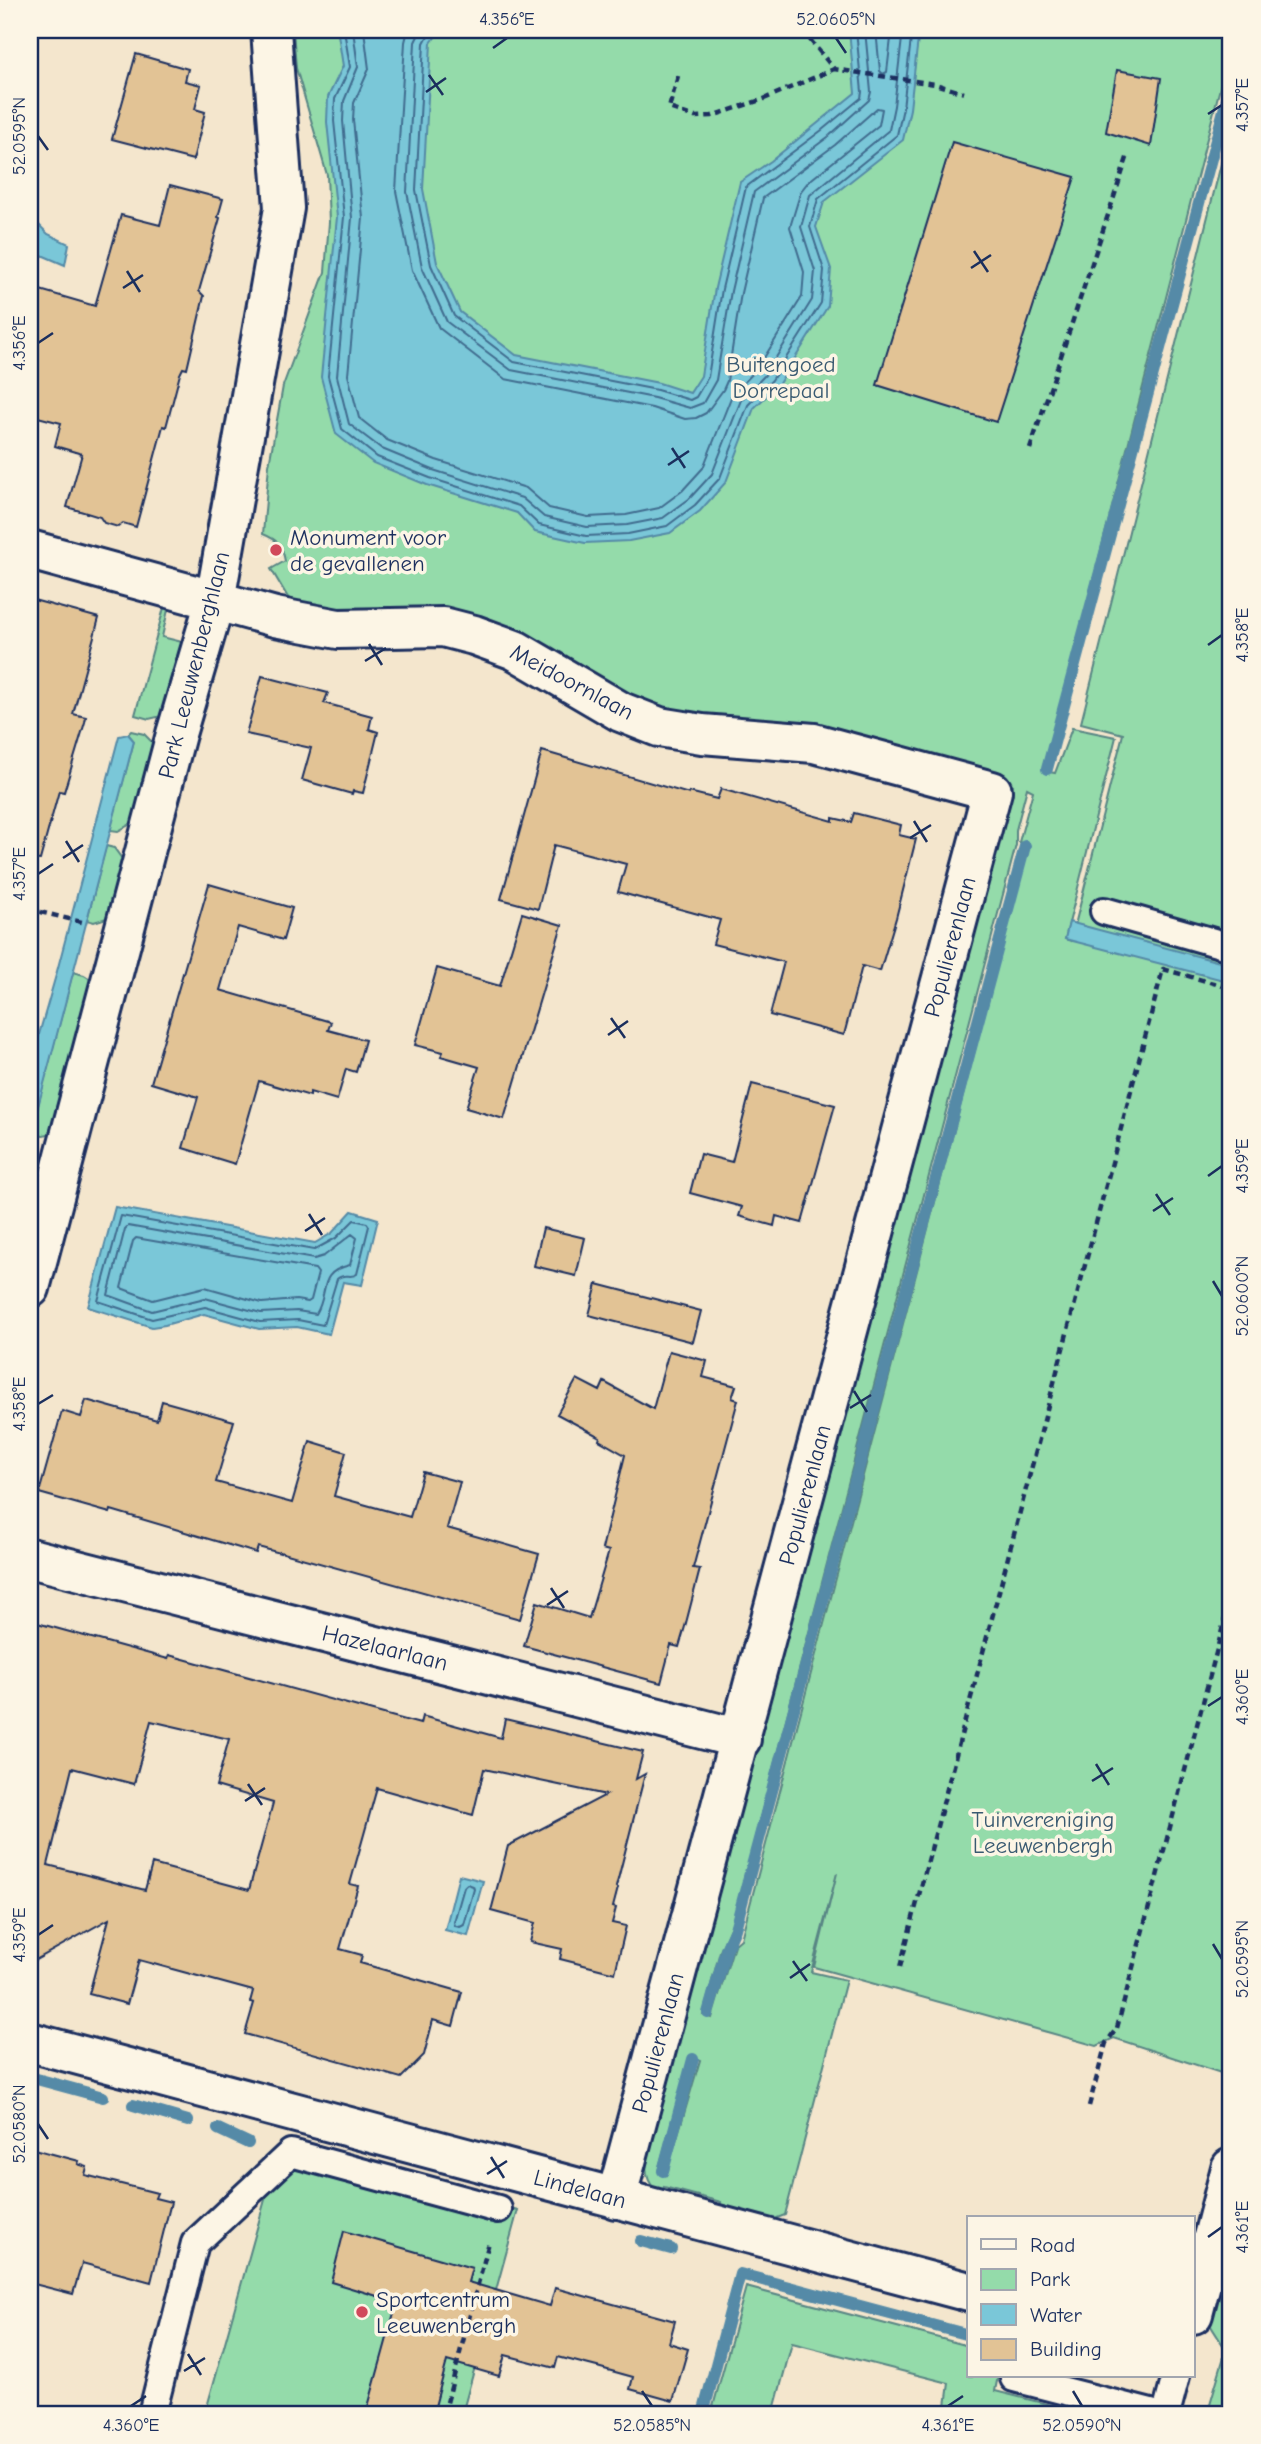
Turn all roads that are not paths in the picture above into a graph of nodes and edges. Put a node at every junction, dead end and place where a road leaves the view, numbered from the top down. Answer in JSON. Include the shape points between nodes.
{"nodes":[{"id":1,"x":271,"y":30,"type":"edge"},
{"id":2,"x":30,"y":550,"type":"edge"},
{"id":3,"x":215,"y":601,"type":"junction"},
{"id":4,"x":992,"y":791,"type":"joint"},
{"id":5,"x":1104,"y":911,"type":"dead end"},
{"id":6,"x":1231,"y":947,"type":"edge"},
{"id":7,"x":30,"y":1288,"type":"edge"},
{"id":8,"x":30,"y":1558,"type":"edge"},
{"id":9,"x":741,"y":1739,"type":"junction"},
{"id":10,"x":30,"y":2042,"type":"edge"},
{"id":11,"x":1231,"y":2168,"type":"edge"},
{"id":12,"x":616,"y":2199,"type":"junction"},
{"id":13,"x":498,"y":2209,"type":"road end"},
{"id":14,"x":967,"y":2291,"type":"edge"},
{"id":15,"x":1194,"y":2310,"type":"edge"},
{"id":16,"x":1014,"y":2378,"type":"dead end"},
{"id":17,"x":1175,"y":2378,"type":"edge"},
{"id":18,"x":152,"y":2414,"type":"edge"},
{"id":19,"x":1155,"y":2414,"type":"edge"},
{"id":20,"x":1166,"y":2414,"type":"edge"}],
"edges":[{"from":1,"to":3,"type":"street","name":"Park Leeuwenberghlaan","via":[[284,208]]},
{"from":2,"to":3,"type":"street","name":"Meidoornlaan"},
{"from":3,"to":4,"type":"street","name":"Meidoornlaan","via":[[338,629],[443,627],[515,650],[621,712],[659,726],[814,743]]},
{"from":3,"to":7,"type":"street","name":"Park Leeuwenberghlaan"},
{"from":4,"to":9,"type":"street","name":"Populierenlaan"},
{"from":5,"to":6,"type":"lane"},
{"from":8,"to":9,"type":"street","name":"Hazelaarlaan"},
{"from":9,"to":12,"type":"street","name":"Populierenlaan"},
{"from":10,"to":12,"type":"street","name":"Lindelaan"},
{"from":11,"to":15,"type":"street"},
{"from":12,"to":14,"type":"street","name":"Lindelaan"},
{"from":13,"to":18,"type":"lane","via":[[291,2153],[195,2243]]},
{"from":16,"to":19,"type":"lane"},
{"from":17,"to":20,"type":"lane"}]}
